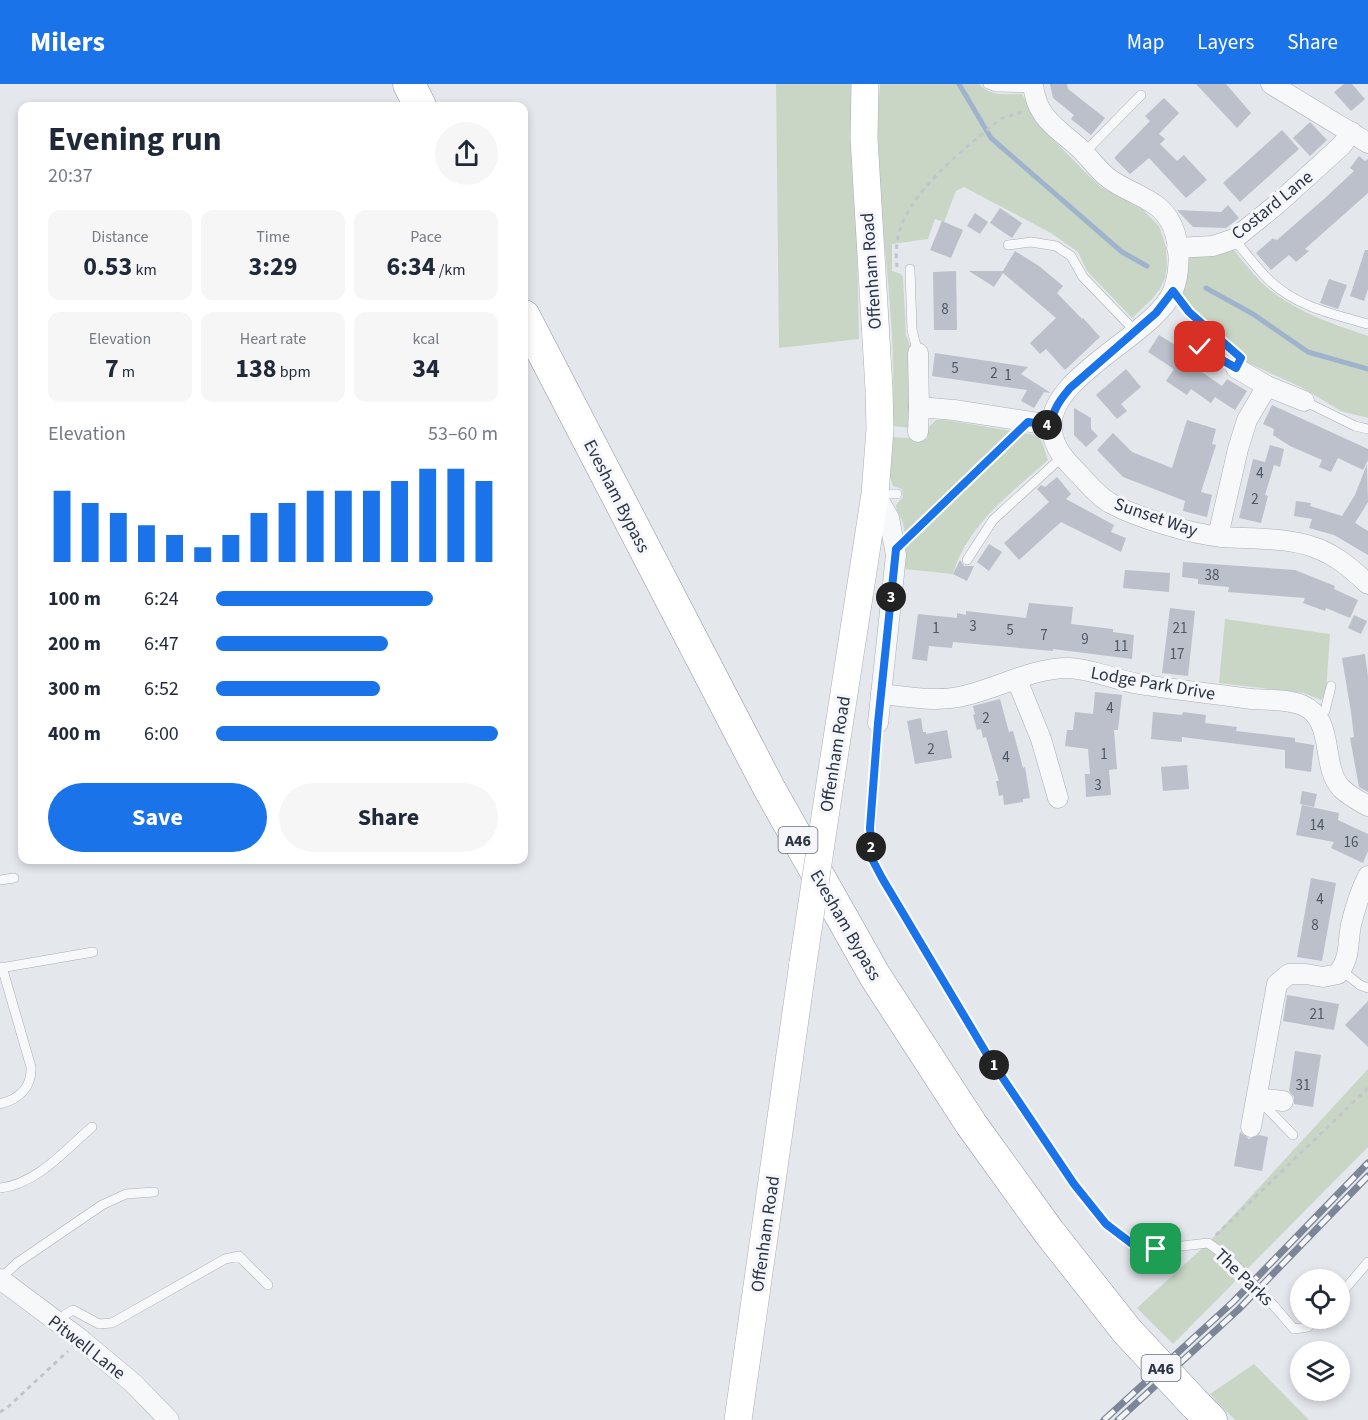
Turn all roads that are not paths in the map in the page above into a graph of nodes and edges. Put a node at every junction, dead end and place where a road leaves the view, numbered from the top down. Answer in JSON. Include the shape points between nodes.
{"nodes":[{"id":1,"x":409,"y":84,"type":"edge"},
{"id":2,"x":865,"y":84,"type":"edge"},
{"id":3,"x":988,"y":84,"type":"edge"},
{"id":4,"x":1271,"y":84,"type":"edge"},
{"id":5,"x":1035,"y":93,"type":"edge"},
{"id":6,"x":1141,"y":95,"type":"dead end"},
{"id":7,"x":418,"y":102,"type":"edge"},
{"id":8,"x":1360,"y":138,"type":"edge"},
{"id":9,"x":1084,"y":153,"type":"junction"},
{"id":10,"x":1234,"y":239,"type":"junction"},
{"id":11,"x":1008,"y":245,"type":"dead end"},
{"id":12,"x":1177,"y":248,"type":"junction"},
{"id":13,"x":910,"y":269,"type":"road end"},
{"id":14,"x":528,"y":324,"type":"edge"},
{"id":15,"x":1368,"y":324,"type":"edge"},
{"id":16,"x":1135,"y":331,"type":"junction"},
{"id":17,"x":1200,"y":347,"type":"dead end"},
{"id":18,"x":918,"y":352,"type":"joint"},
{"id":19,"x":1236,"y":368,"type":"joint"},
{"id":20,"x":1267,"y":386,"type":"junction"},
{"id":21,"x":1304,"y":401,"type":"joint"},
{"id":22,"x":920,"y":407,"type":"junction"},
{"id":23,"x":1051,"y":425,"type":"junction"},
{"id":24,"x":1368,"y":429,"type":"edge"},
{"id":25,"x":918,"y":432,"type":"dead end"},
{"id":26,"x":1062,"y":457,"type":"junction"},
{"id":27,"x":886,"y":494,"type":"junction"},
{"id":28,"x":1218,"y":536,"type":"junction"},
{"id":29,"x":967,"y":560,"type":"dead end"},
{"id":30,"x":1368,"y":584,"type":"edge"},
{"id":31,"x":1017,"y":680,"type":"junction"},
{"id":32,"x":1331,"y":686,"type":"dead end"},
{"id":33,"x":881,"y":694,"type":"junction"},
{"id":34,"x":1317,"y":717,"type":"junction"},
{"id":35,"x":878,"y":723,"type":"joint"},
{"id":36,"x":1058,"y":798,"type":"dead end"},
{"id":37,"x":1368,"y":806,"type":"edge"},
{"id":38,"x":1368,"y":876,"type":"edge"},
{"id":39,"x":14,"y":878,"type":"dead end"},
{"id":40,"x":0,"y":880,"type":"edge"},
{"id":41,"x":93,"y":952,"type":"dead end"},
{"id":42,"x":1,"y":968,"type":"edge"},
{"id":43,"x":1341,"y":970,"type":"junction"},
{"id":44,"x":1368,"y":988,"type":"edge"},
{"id":45,"x":1257,"y":1098,"type":"junction"},
{"id":46,"x":1283,"y":1101,"type":"dead end"},
{"id":47,"x":0,"y":1104,"type":"edge"},
{"id":48,"x":92,"y":1127,"type":"dead end"},
{"id":49,"x":1251,"y":1127,"type":"dead end"},
{"id":50,"x":1293,"y":1134,"type":"dead end"},
{"id":51,"x":0,"y":1188,"type":"edge"},
{"id":52,"x":154,"y":1192,"type":"dead end"},
{"id":53,"x":1368,"y":1262,"type":"edge"},
{"id":54,"x":0,"y":1279,"type":"edge"},
{"id":55,"x":1350,"y":1283,"type":"edge"},
{"id":56,"x":268,"y":1285,"type":"dead end"},
{"id":57,"x":59,"y":1324,"type":"junction"},
{"id":58,"x":1290,"y":1324,"type":"edge"},
{"id":59,"x":1203,"y":1412,"type":"edge"},
{"id":60,"x":169,"y":1420,"type":"edge"},
{"id":61,"x":738,"y":1420,"type":"edge"}],
"edges":[{"from":1,"to":7,"type":"highway"},
{"from":2,"to":27,"type":"main road","name":"Offenham Road","via":[[866,196]]},
{"from":3,"to":5,"type":"lane"},
{"from":4,"to":8,"type":"street"},
{"from":5,"to":9,"type":"street","via":[[1046,119]]},
{"from":6,"to":9,"type":"lane"},
{"from":8,"to":10,"type":"street","name":"Costard Lane","via":[[1333,154]]},
{"from":9,"to":12,"type":"street","via":[[1108,178],[1160,208],[1175,233]]},
{"from":10,"to":12,"type":"street","name":"Costard Lane","via":[[1213,246]]},
{"from":10,"to":15,"type":"lane","via":[[1268,279],[1286,293],[1319,311]]},
{"from":11,"to":16,"type":"lane","via":[[1031,242],[1056,246],[1071,256],[1083,277]]},
{"from":12,"to":16,"type":"street","via":[[1179,260],[1173,291]]},
{"from":13,"to":18,"type":"lane","via":[[912,330]]},
{"from":14,"to":59,"type":"highway","name":"Evesham Bypass","number":"A46","bridge":true,"via":[[769,789],[875,976],[971,1124],[1049,1232],[1127,1331]]},
{"from":16,"to":23,"type":"street","via":[[1070,388],[1058,402]]},
{"from":17,"to":19,"type":"lane"},
{"from":18,"to":22,"type":"street"},
{"from":19,"to":20,"type":"street"},
{"from":20,"to":21,"type":"street"},
{"from":20,"to":28,"type":"street","via":[[1247,420]]},
{"from":21,"to":24,"type":"lane"},
{"from":22,"to":23,"type":"street"},
{"from":22,"to":25,"type":"street"},
{"from":23,"to":26,"type":"street","name":"Sunset Way"},
{"from":26,"to":28,"type":"street","name":"Sunset Way","via":[[1108,502],[1167,525]]},
{"from":26,"to":29,"type":"lane","via":[[993,520]]},
{"from":27,"to":33,"type":"street","name":"The Parks","via":[[896,549]]},
{"from":27,"to":61,"type":"main road","name":"Offenham Road","bridge":true,"via":[[831,777]]},
{"from":28,"to":30,"type":"street","name":"Sunset Way","via":[[1318,548],[1351,567]]},
{"from":31,"to":33,"type":"street","name":"Lodge Park Drive","via":[[942,699]]},
{"from":31,"to":34,"type":"street","name":"Lodge Park Drive","via":[[1068,668],[1199,693],[1293,702]]},
{"from":31,"to":36,"type":"street"},
{"from":32,"to":34,"type":"lane","via":[[1325,711]]},
{"from":33,"to":35,"type":"street","name":"The Parks"},
{"from":34,"to":37,"type":"street","via":[[1340,788]]},
{"from":35,"to":58,"type":"lane","name":"The Parks","bridge":true,"via":[[870,828],[872,859],[988,1056],[1074,1184],[1106,1224],[1131,1243],[1156,1249],[1208,1243],[1225,1255]]},
{"from":38,"to":43,"type":"street"},
{"from":39,"to":40,"type":"lane"},
{"from":41,"to":42,"type":"lane"},
{"from":42,"to":47,"type":"lane","via":[[32,1077],[23,1092]]},
{"from":43,"to":44,"type":"lane"},
{"from":43,"to":45,"type":"street","via":[[1323,977],[1289,974],[1277,984]]},
{"from":45,"to":46,"type":"street"},
{"from":45,"to":49,"type":"street"},
{"from":45,"to":50,"type":"lane"},
{"from":48,"to":51,"type":"lane","via":[[34,1177]]},
{"from":52,"to":54,"type":"lane","via":[[126,1194],[102,1205]]},
{"from":53,"to":55,"type":"lane"},
{"from":54,"to":57,"type":"street","name":"Pitwell Lane"},
{"from":56,"to":57,"type":"lane","via":[[238,1256],[225,1259],[112,1323],[99,1324],[73,1310]]},
{"from":57,"to":60,"type":"street","name":"Pitwell Lane","via":[[134,1384]]}]}
